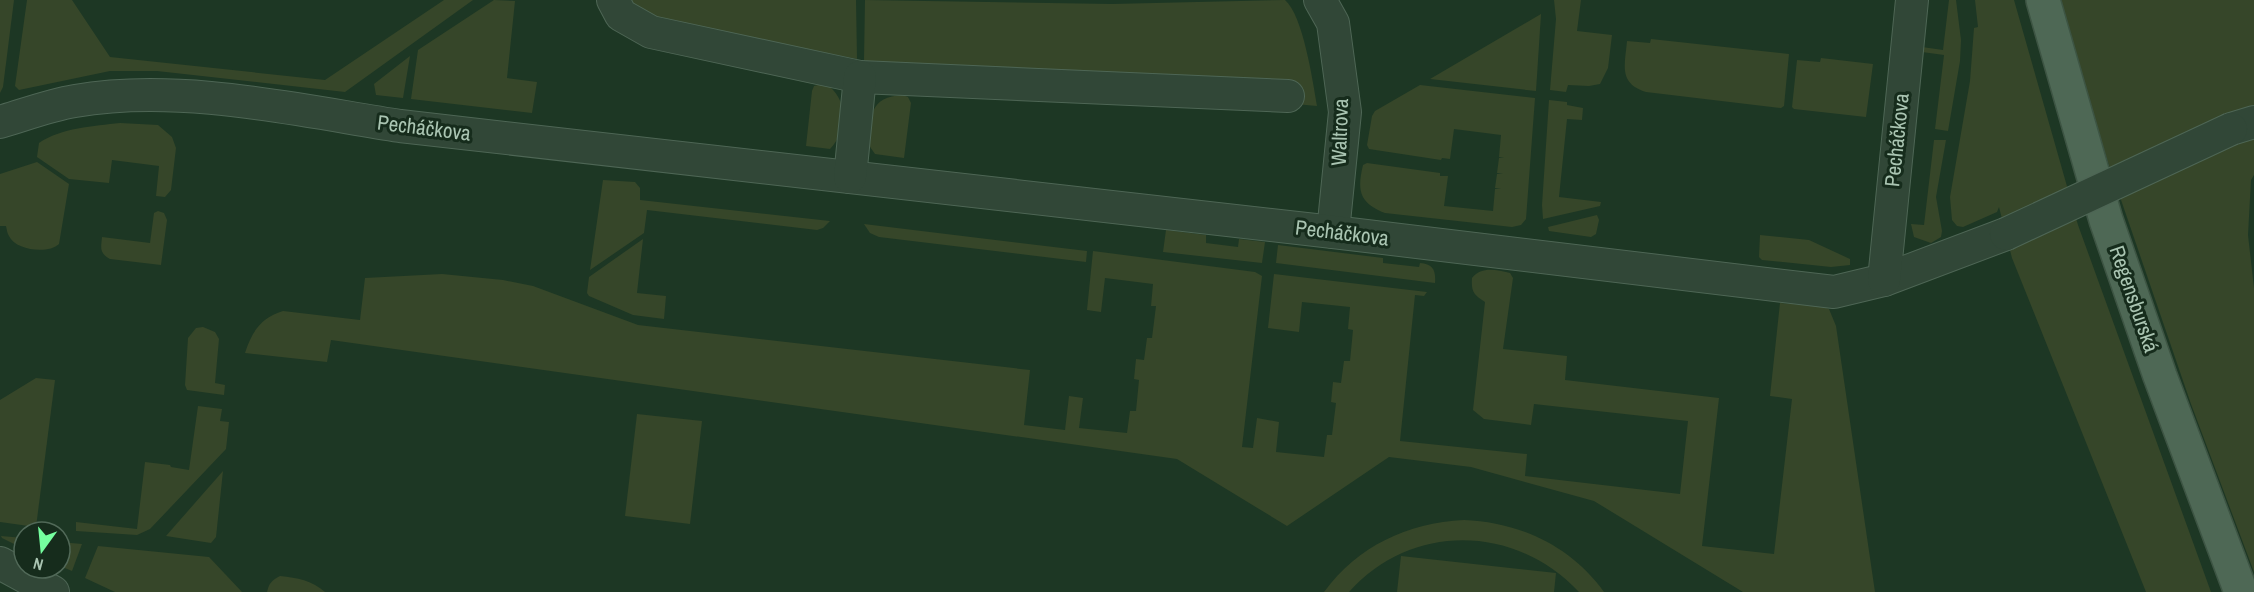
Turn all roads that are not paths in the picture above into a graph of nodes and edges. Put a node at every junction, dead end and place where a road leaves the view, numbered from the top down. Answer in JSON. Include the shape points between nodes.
{"nodes":[{"id":1,"x":613,"y":0,"type":"edge"},
{"id":2,"x":1320,"y":0,"type":"edge"},
{"id":3,"x":1912,"y":0,"type":"edge"},
{"id":4,"x":2043,"y":0,"type":"edge"},
{"id":5,"x":860,"y":76,"type":"junction"},
{"id":6,"x":1288,"y":96,"type":"dead end"},
{"id":7,"x":0,"y":122,"type":"edge"},
{"id":8,"x":2242,"y":126,"type":"edge"},
{"id":9,"x":850,"y":177,"type":"junction"},
{"id":10,"x":1333,"y":232,"type":"junction"},
{"id":11,"x":1884,"y":280,"type":"junction"},
{"id":12,"x":0,"y":563,"type":"edge"},
{"id":13,"x":53,"y":592,"type":"edge"},
{"id":14,"x":2241,"y":592,"type":"edge"}],
"edges":[{"from":1,"to":5,"type":"street","via":[[621,15],[651,32]]},
{"from":2,"to":10,"type":"street","name":"Waltrova","via":[[1333,23],[1345,112]]},
{"from":3,"to":11,"type":"street","name":"Pecháčkova"},
{"from":4,"to":14,"type":"main road","name":"Regensburská","via":[[2106,220]]},
{"from":5,"to":6,"type":"street"},
{"from":5,"to":9,"type":"street"},
{"from":7,"to":9,"type":"street","name":"Pecháčkova","via":[[74,101],[155,94]]},
{"from":8,"to":11,"type":"street","bridge":true,"via":[[2006,234]]},
{"from":9,"to":10,"type":"street","name":"Pecháčkova"},
{"from":10,"to":11,"type":"street","name":"Pecháčkova","via":[[1834,292]]},
{"from":12,"to":13,"type":"street"}]}
